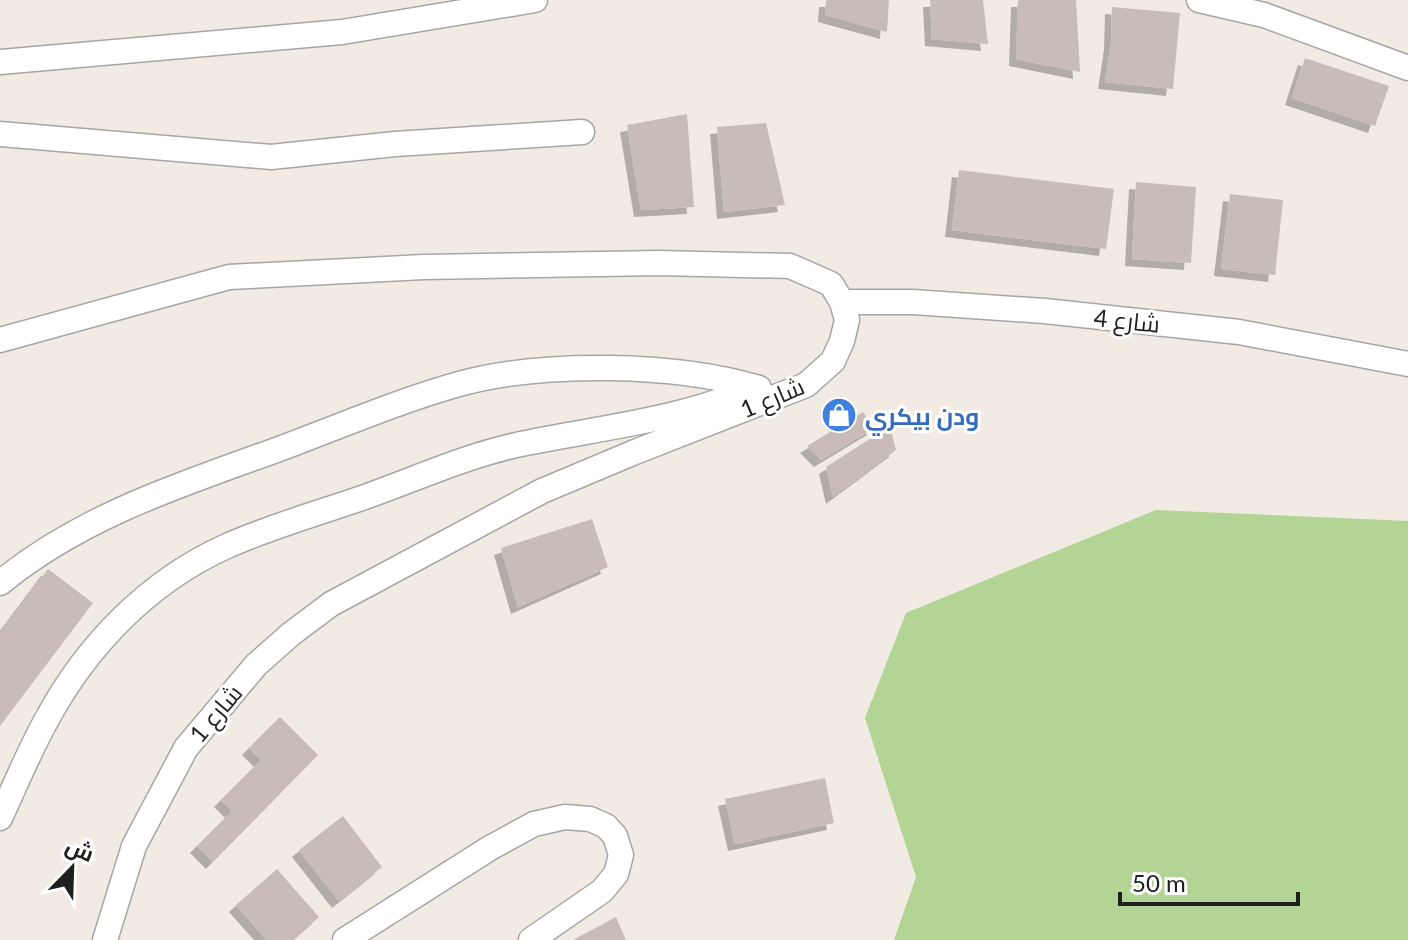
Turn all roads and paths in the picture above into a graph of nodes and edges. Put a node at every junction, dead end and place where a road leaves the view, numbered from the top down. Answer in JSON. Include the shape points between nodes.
{"nodes":[{"id":1,"x":535,"y":0,"type":"edge"},
{"id":2,"x":1199,"y":0,"type":"edge"},
{"id":3,"x":0,"y":62,"type":"edge"},
{"id":4,"x":1408,"y":68,"type":"edge"},
{"id":5,"x":582,"y":132,"type":"dead end"},
{"id":6,"x":0,"y":134,"type":"edge"},
{"id":7,"x":842,"y":302,"type":"junction"},
{"id":8,"x":0,"y":340,"type":"edge"},
{"id":9,"x":1408,"y":364,"type":"edge"},
{"id":10,"x":755,"y":387,"type":"junction"},
{"id":11,"x":780,"y":396,"type":"junction"},
{"id":12,"x":0,"y":583,"type":"edge"},
{"id":13,"x":0,"y":818,"type":"edge"},
{"id":14,"x":105,"y":940,"type":"edge"},
{"id":15,"x":345,"y":940,"type":"edge"},
{"id":16,"x":531,"y":940,"type":"edge"}],
"edges":[{"from":1,"to":3,"type":"street","via":[[342,32]]},
{"from":2,"to":4,"type":"street","via":[[1264,15]]},
{"from":5,"to":6,"type":"street","via":[[271,157]]},
{"from":7,"to":8,"type":"street","via":[[831,284],[790,266],[659,263],[334,270],[229,277]]},
{"from":7,"to":9,"type":"street","name":"شارع 4","via":[[1031,310],[1239,332]]},
{"from":7,"to":11,"type":"street","name":"شارع 1","via":[[847,320],[833,361],[806,385]]},
{"from":10,"to":11,"type":"street"},
{"from":10,"to":12,"type":"street","via":[[684,373],[601,369],[531,372],[463,383],[163,491],[61,539]]},
{"from":10,"to":13,"type":"street","via":[[683,414],[524,443],[462,462],[228,546],[187,567],[95,646],[46,721]]},
{"from":11,"to":14,"type":"street","name":"شارع 1","via":[[542,491],[339,599],[291,634],[256,665],[186,748],[134,846]]},
{"from":15,"to":16,"type":"street","via":[[534,824],[565,817],[606,826],[621,855],[616,874],[602,891]]}]}
